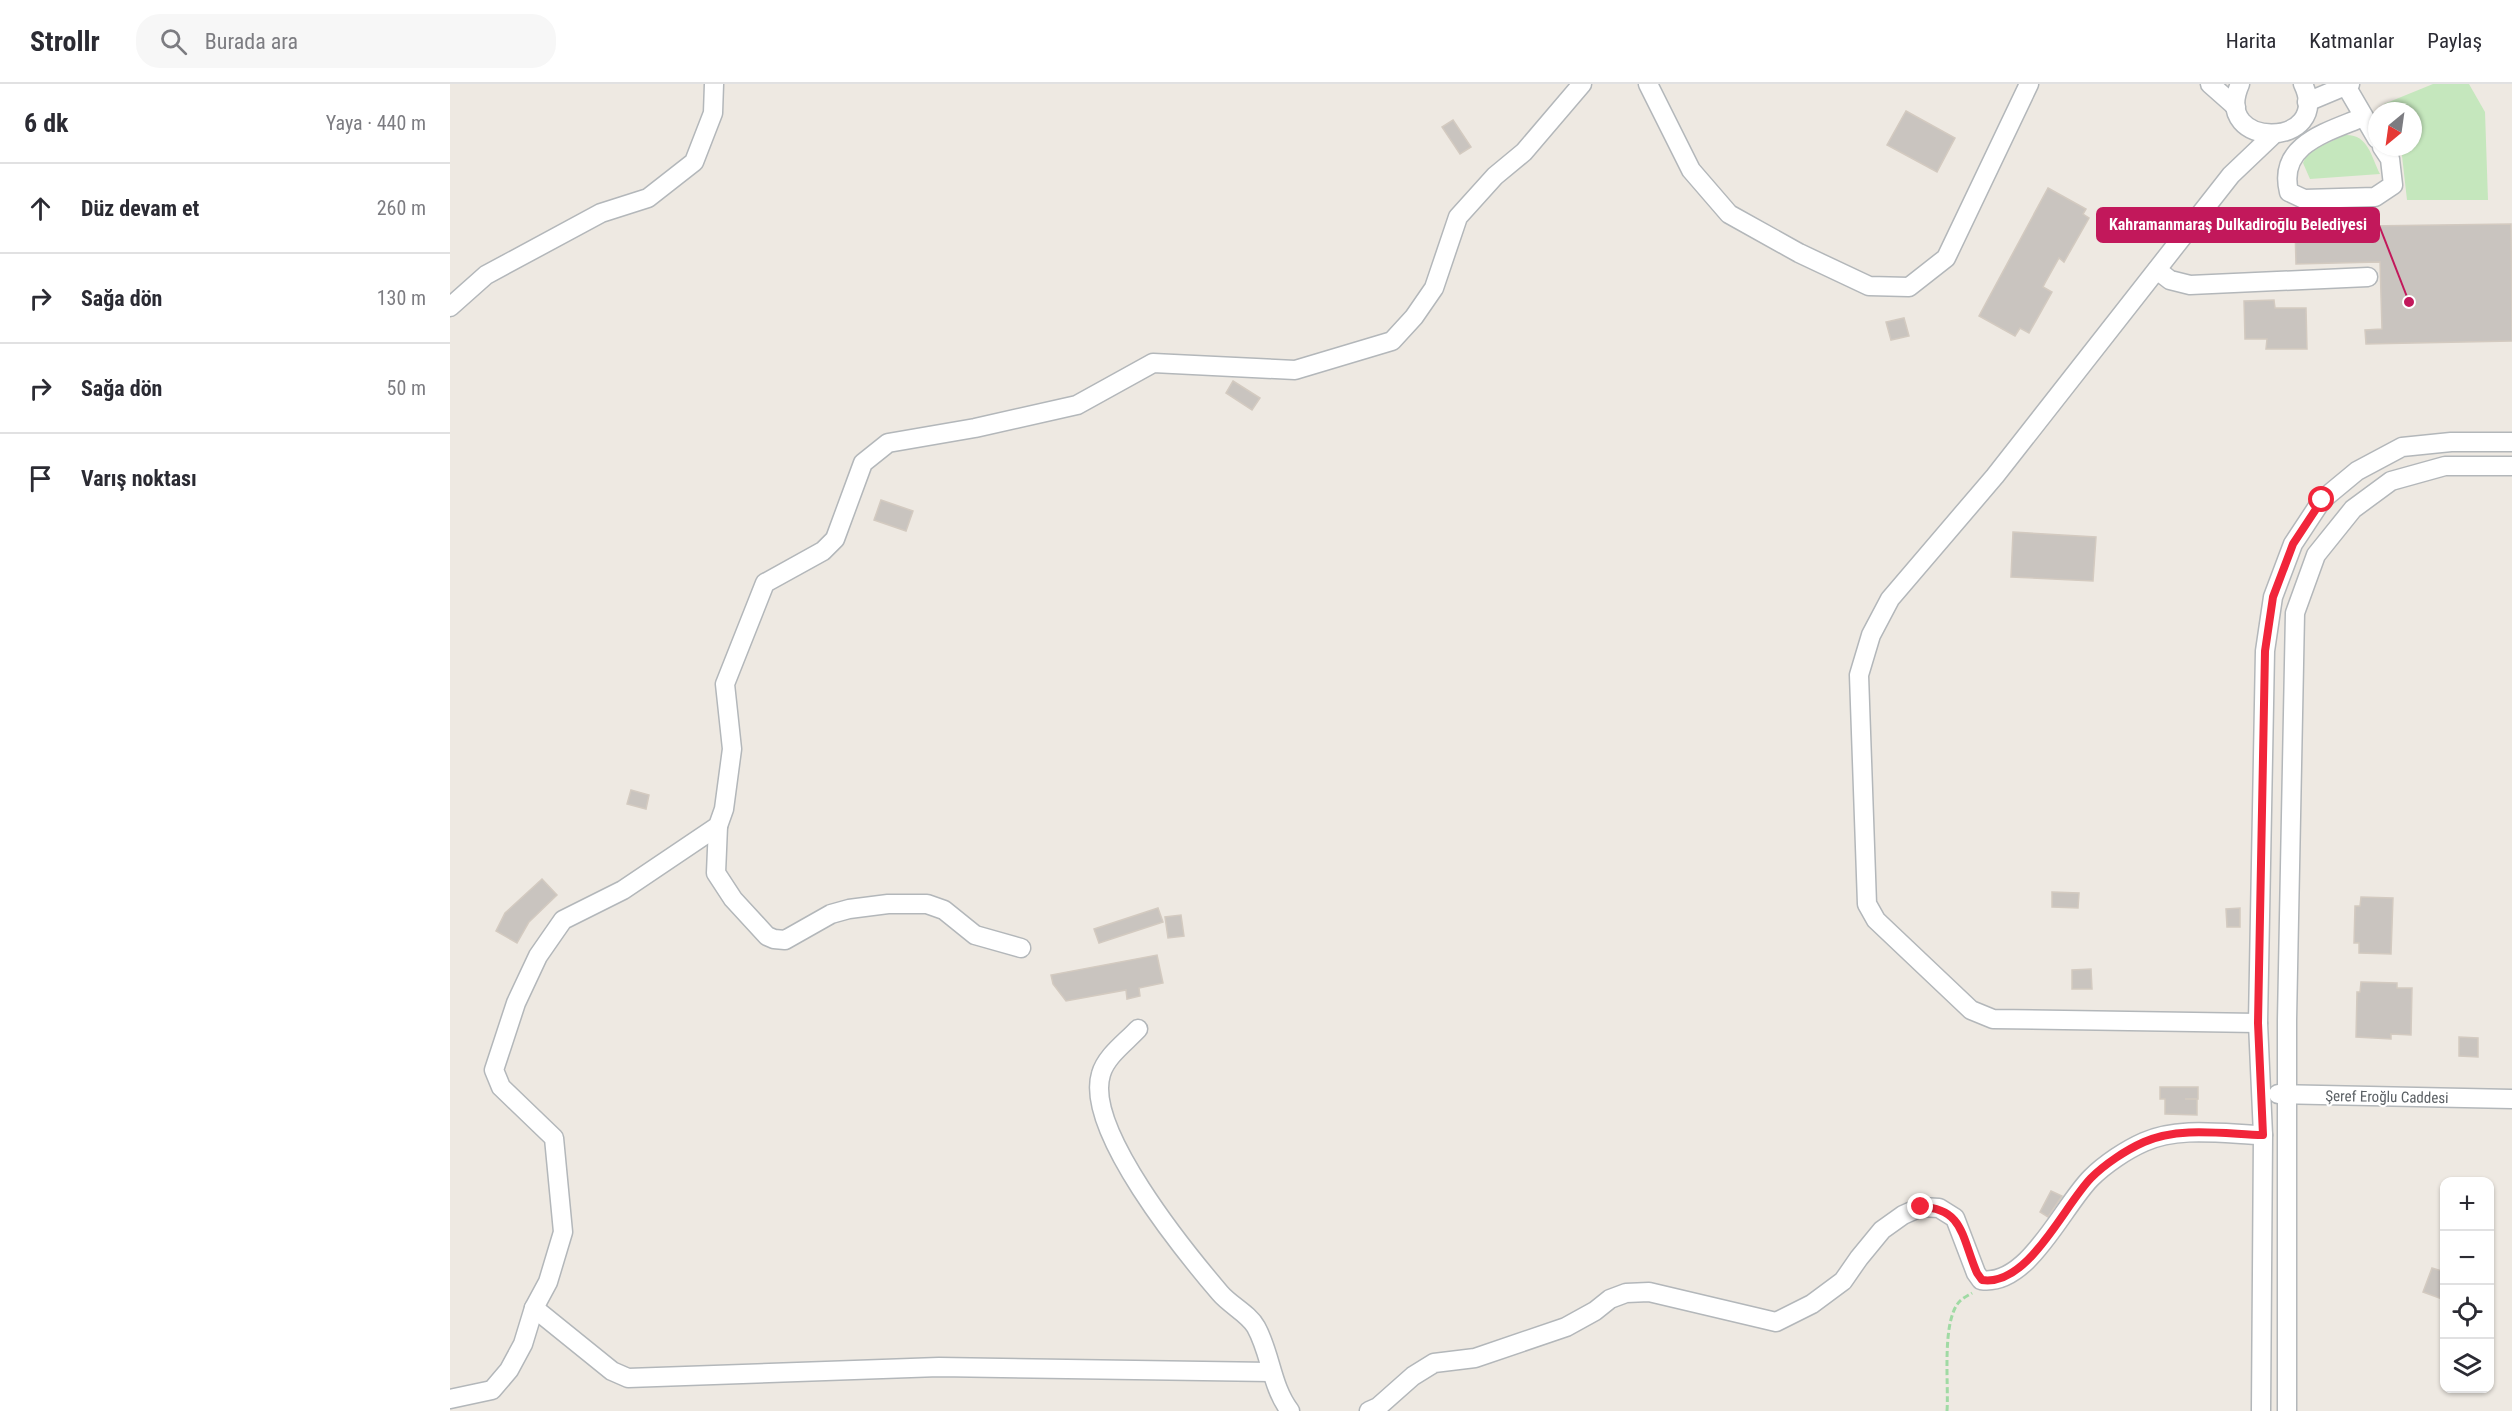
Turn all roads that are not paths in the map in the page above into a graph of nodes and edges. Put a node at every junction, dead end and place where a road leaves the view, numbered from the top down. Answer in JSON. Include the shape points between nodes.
{"nodes":[{"id":1,"x":714,"y":84,"type":"edge"},
{"id":2,"x":1582,"y":84,"type":"edge"},
{"id":3,"x":1648,"y":84,"type":"edge"},
{"id":4,"x":2028,"y":84,"type":"edge"},
{"id":5,"x":2210,"y":84,"type":"edge"},
{"id":6,"x":2240,"y":84,"type":"edge"},
{"id":7,"x":2303,"y":84,"type":"edge"},
{"id":8,"x":2348,"y":85,"type":"edge"},
{"id":9,"x":2307,"y":102,"type":"junction"},
{"id":10,"x":2238,"y":112,"type":"junction"},
{"id":11,"x":2363,"y":117,"type":"junction"},
{"id":12,"x":2368,"y":125,"type":"edge"},
{"id":13,"x":2272,"y":136,"type":"junction"},
{"id":14,"x":2388,"y":156,"type":"edge"},
{"id":15,"x":2231,"y":175,"type":"junction"},
{"id":16,"x":2157,"y":270,"type":"junction"},
{"id":17,"x":2368,"y":277,"type":"dead end"},
{"id":18,"x":450,"y":307,"type":"edge"},
{"id":19,"x":2512,"y":442,"type":"edge"},
{"id":20,"x":2512,"y":465,"type":"edge"},
{"id":21,"x":718,"y":826,"type":"junction"},
{"id":22,"x":1022,"y":948,"type":"dead end"},
{"id":23,"x":2258,"y":1023,"type":"junction"},
{"id":24,"x":1138,"y":1029,"type":"dead end"},
{"id":25,"x":2261,"y":1094,"type":"junction"},
{"id":26,"x":2288,"y":1095,"type":"junction"},
{"id":27,"x":2512,"y":1099,"type":"edge"},
{"id":28,"x":2263,"y":1135,"type":"junction"},
{"id":29,"x":534,"y":1308,"type":"junction"},
{"id":30,"x":1271,"y":1372,"type":"junction"},
{"id":31,"x":450,"y":1399,"type":"edge"},
{"id":32,"x":1290,"y":1411,"type":"edge"},
{"id":33,"x":1369,"y":1411,"type":"edge"},
{"id":34,"x":2261,"y":1411,"type":"edge"},
{"id":35,"x":2287,"y":1411,"type":"edge"}],
"edges":[{"from":1,"to":18,"type":"street","via":[[713,113],[694,162],[648,198],[601,213],[486,275]]},
{"from":2,"to":21,"type":"street","via":[[1524,152],[1495,176],[1458,217],[1434,288],[1392,341],[1295,370],[1153,363],[1077,405],[888,443],[863,463],[835,539],[823,551],[765,583],[761,593],[725,684],[732,749]]},
{"from":3,"to":4,"type":"street","via":[[1691,170],[1729,214],[1869,286],[1910,287],[1946,258]]},
{"from":5,"to":10,"type":"street"},
{"from":6,"to":10,"type":"street"},
{"from":7,"to":9,"type":"street"},
{"from":8,"to":9,"type":"street"},
{"from":8,"to":11,"type":"street"},
{"from":9,"to":13,"type":"street","via":[[2300,122]]},
{"from":10,"to":13,"type":"street","via":[[2254,131]]},
{"from":10,"to":15,"type":"street","via":[[2245,144]]},
{"from":11,"to":12,"type":"street"},
{"from":11,"to":14,"type":"street","via":[[2311,139],[2289,160],[2289,192],[2304,199],[2375,197],[2393,185]]},
{"from":13,"to":15,"type":"street"},
{"from":15,"to":16,"type":"street"},
{"from":16,"to":17,"type":"street","via":[[2170,280],[2190,285]]},
{"from":16,"to":23,"type":"street","via":[[1995,476],[1890,599],[1871,635],[1860,675],[1867,904],[1876,920],[1971,1010],[1993,1019]]},
{"from":19,"to":23,"type":"street","via":[[2402,447],[2357,471],[2322,500],[2293,544],[2273,597],[2265,651]]},
{"from":20,"to":26,"type":"street","via":[[2445,466],[2391,481],[2353,509],[2316,555],[2295,613]]},
{"from":21,"to":22,"type":"street","via":[[716,873],[766,936],[785,940],[831,914],[849,909],[927,904],[944,910],[975,935]]},
{"from":21,"to":29,"type":"street","via":[[623,890],[563,920],[538,956],[516,1003],[494,1070],[501,1087],[554,1137],[563,1232],[548,1282]]},
{"from":23,"to":25,"type":"street"},
{"from":24,"to":30,"type":"street","via":[[1107,1062],[1101,1075],[1100,1099],[1109,1128],[1158,1216],[1221,1294],[1256,1326]]},
{"from":25,"to":26,"type":"street","name":"Şeref Eroğlu Caddesi"},
{"from":25,"to":28,"type":"street"},
{"from":26,"to":27,"type":"street","name":"Şeref Eroğlu Caddesi"},
{"from":26,"to":35,"type":"street"},
{"from":28,"to":33,"type":"street","via":[[2202,1133],[2146,1141],[2092,1177],[2043,1244],[2012,1273],[1994,1282],[1982,1280],[1955,1218],[1939,1208],[1921,1207],[1882,1230],[1844,1281],[1812,1304],[1776,1322],[1649,1293],[1626,1293],[1566,1327],[1474,1358],[1434,1363]]},
{"from":28,"to":34,"type":"street"},
{"from":29,"to":30,"type":"street","via":[[612,1371],[628,1378],[939,1367]]},
{"from":29,"to":31,"type":"street","via":[[523,1344],[492,1390]]},
{"from":30,"to":32,"type":"street"}]}
